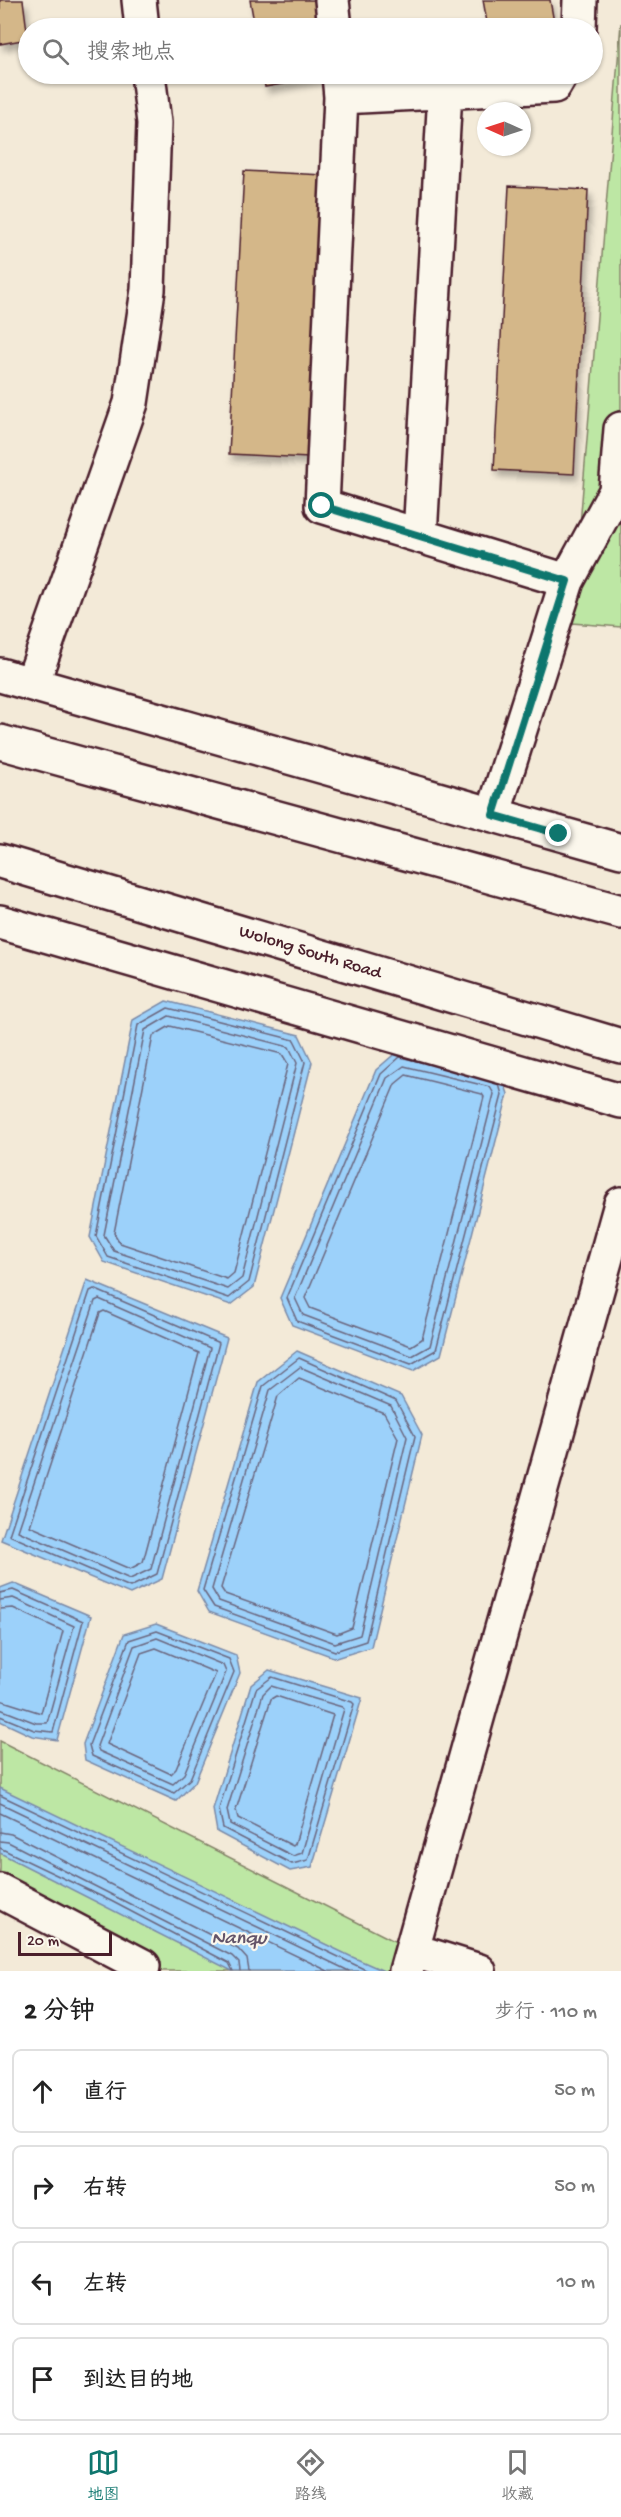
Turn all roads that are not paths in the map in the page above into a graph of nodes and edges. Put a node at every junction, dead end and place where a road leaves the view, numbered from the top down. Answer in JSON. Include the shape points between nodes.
{"nodes":[{"id":1,"x":139,"y":0,"type":"edge"},
{"id":2,"x":332,"y":0,"type":"edge"},
{"id":3,"x":580,"y":0,"type":"edge"},
{"id":4,"x":141,"y":18,"type":"edge"},
{"id":5,"x":334,"y":18,"type":"edge"},
{"id":6,"x":579,"y":18,"type":"edge"},
{"id":7,"x":149,"y":84,"type":"edge"},
{"id":8,"x":555,"y":84,"type":"edge"},
{"id":9,"x":340,"y":85,"type":"edge"},
{"id":10,"x":445,"y":92,"type":"junction"},
{"id":11,"x":621,"y":429,"type":"edge"},
{"id":12,"x":420,"y":536,"type":"junction"},
{"id":13,"x":567,"y":581,"type":"junction"},
{"id":14,"x":0,"y":675,"type":"edge"},
{"id":15,"x":32,"y":684,"type":"junction"},
{"id":16,"x":0,"y":742,"type":"edge"},
{"id":17,"x":493,"y":815,"type":"junction"},
{"id":18,"x":621,"y":851,"type":"edge"},
{"id":19,"x":0,"y":861,"type":"edge"},
{"id":20,"x":621,"y":912,"type":"edge"},
{"id":21,"x":0,"y":922,"type":"edge"},
{"id":22,"x":621,"y":1046,"type":"edge"},
{"id":23,"x":621,"y":1101,"type":"edge"},
{"id":24,"x":621,"y":1204,"type":"edge"},
{"id":25,"x":0,"y":1892,"type":"edge"},
{"id":26,"x":409,"y":1961,"type":"edge"},
{"id":27,"x":142,"y":1971,"type":"edge"},
{"id":28,"x":479,"y":1971,"type":"edge"}],
"edges":[{"from":1,"to":4,"type":"main road"},
{"from":2,"to":5,"type":"main road"},
{"from":3,"to":6,"type":"main road"},
{"from":7,"to":15,"type":"main road","via":[[154,123],[148,290],[131,403]]},
{"from":8,"to":10,"type":"main road"},
{"from":9,"to":10,"type":"main road"},
{"from":9,"to":12,"type":"main road","via":[[322,506]]},
{"from":10,"to":12,"type":"main road"},
{"from":11,"to":13,"type":"main road","via":[[616,490]]},
{"from":12,"to":13,"type":"main road"},
{"from":13,"to":17,"type":"main road"},
{"from":14,"to":15,"type":"main road"},
{"from":15,"to":17,"type":"main road"},
{"from":16,"to":20,"type":"main road"},
{"from":17,"to":18,"type":"main road"},
{"from":19,"to":22,"type":"main road","name":"Wolong South Road"},
{"from":21,"to":23,"type":"main road"},
{"from":24,"to":26,"type":"main road"},
{"from":25,"to":27,"type":"main road","via":[[143,1966]]},
{"from":26,"to":28,"type":"main road"}]}
